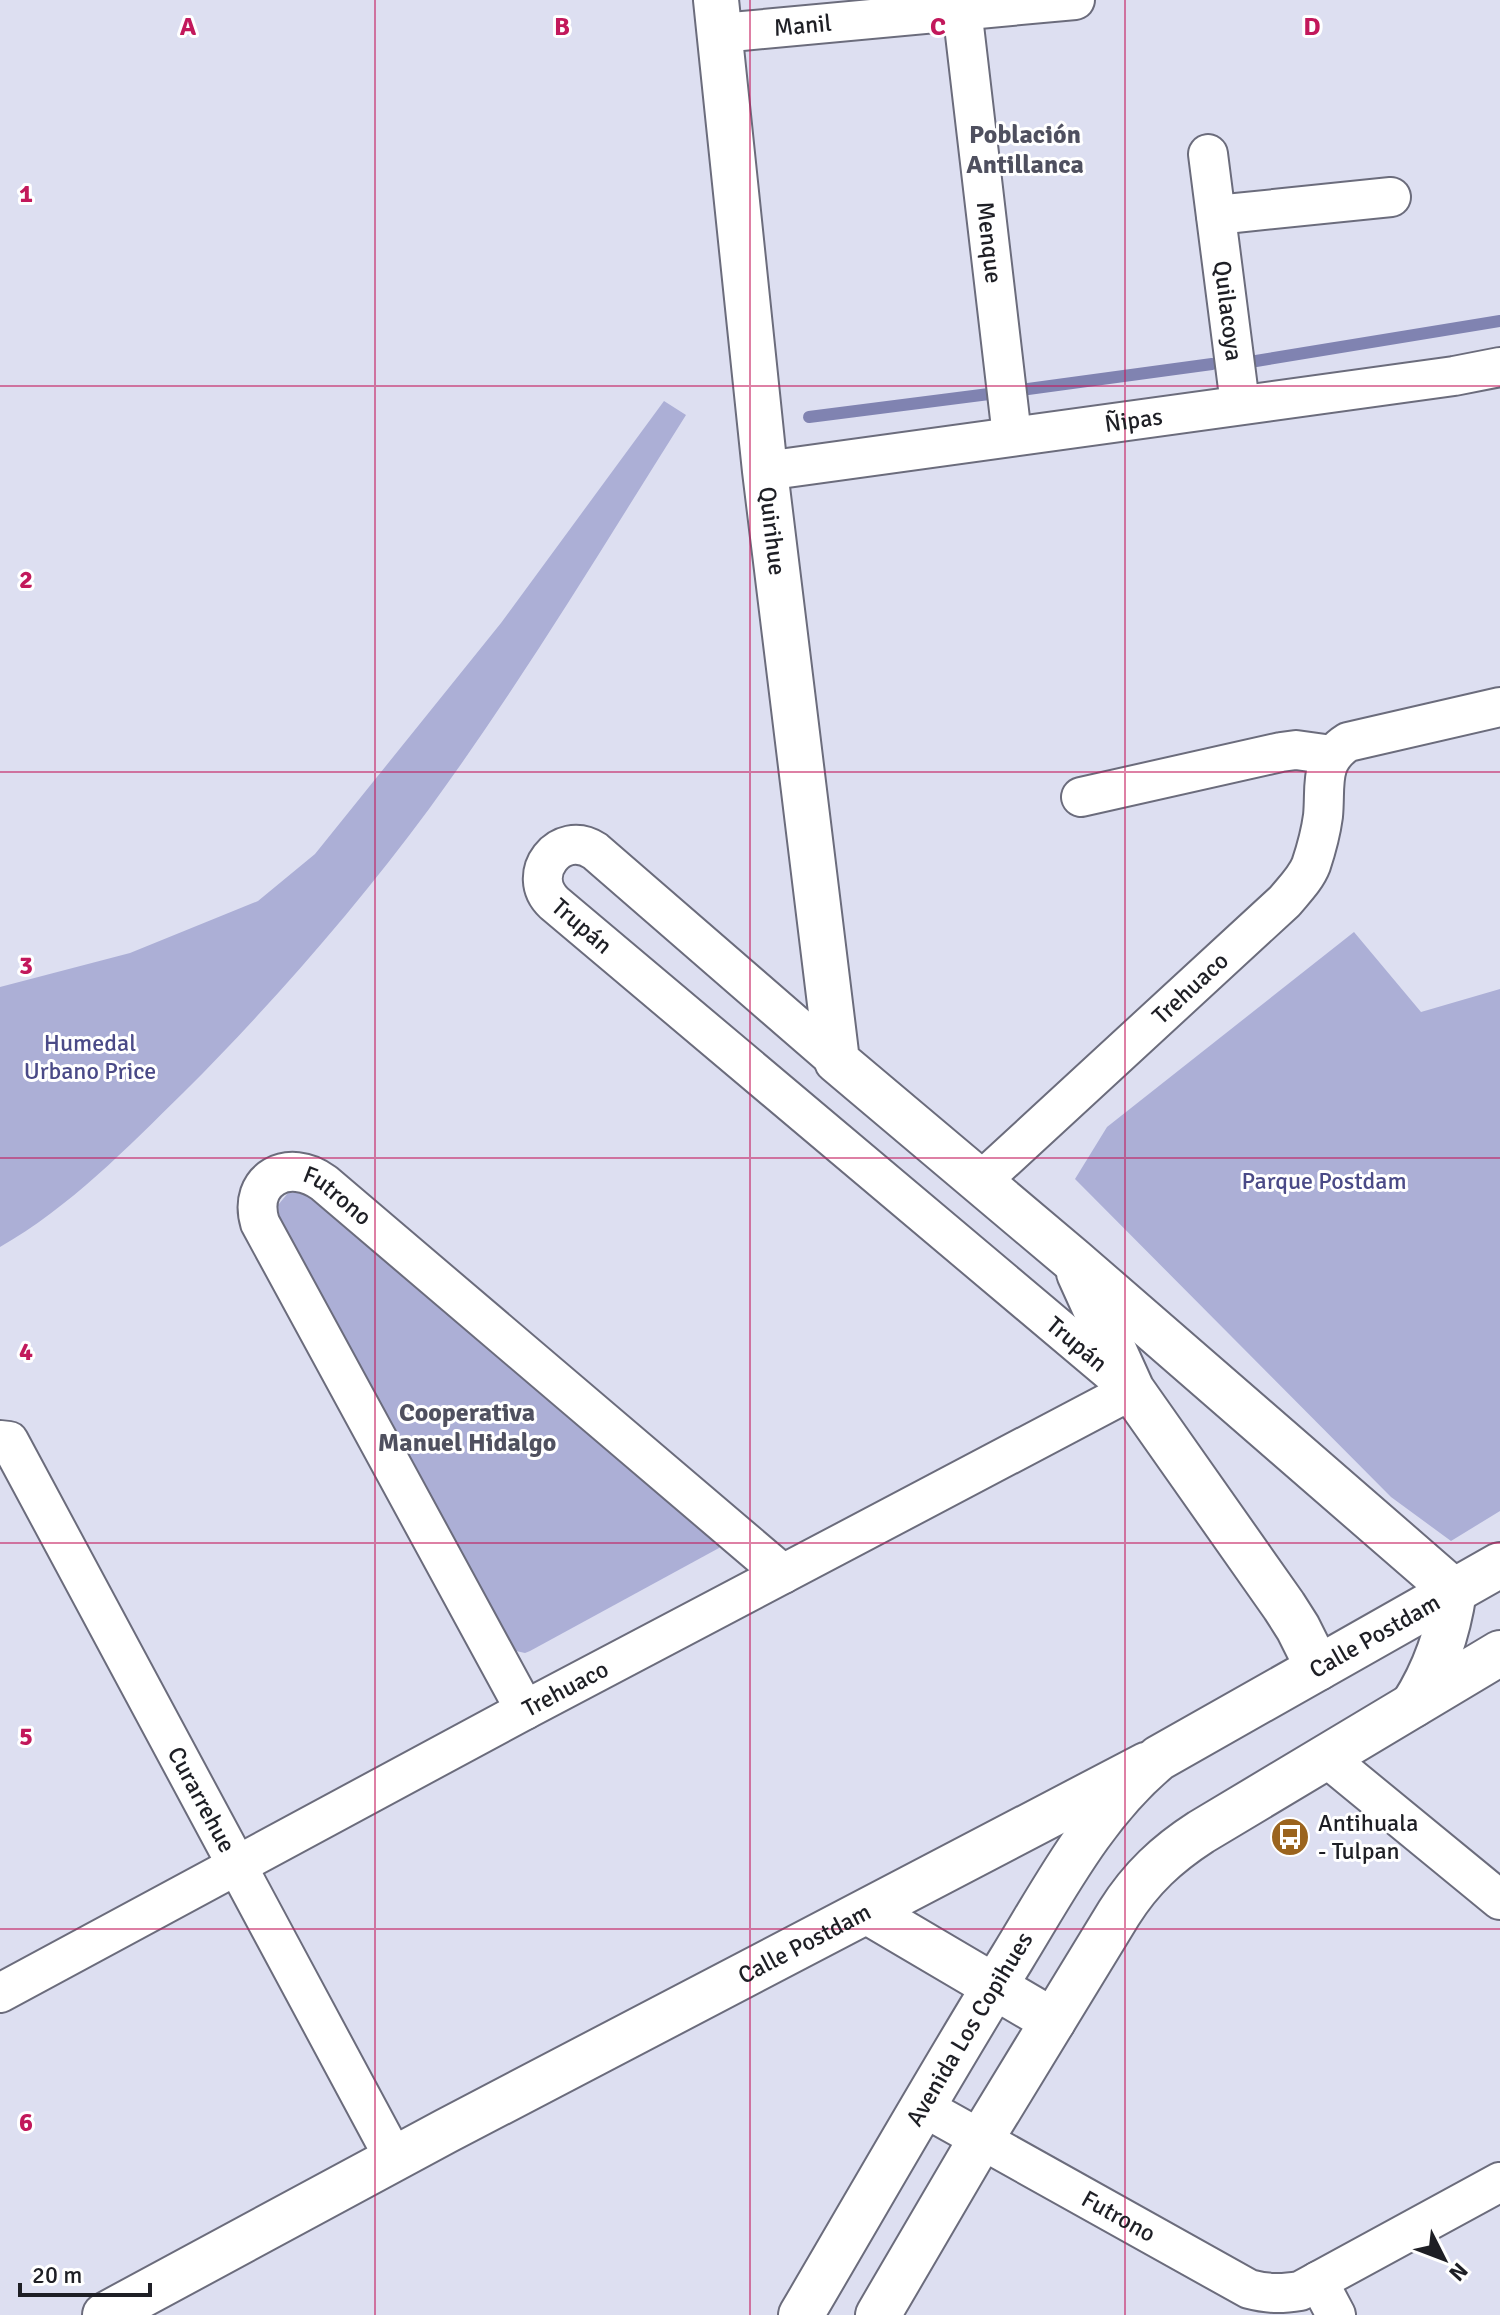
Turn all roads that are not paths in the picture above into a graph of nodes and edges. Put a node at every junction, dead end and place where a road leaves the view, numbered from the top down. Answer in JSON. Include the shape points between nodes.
{"nodes":[{"id":1,"x":1075,"y":0,"type":"edge"},
{"id":2,"x":961,"y":5,"type":"edge"},
{"id":3,"x":718,"y":17,"type":"edge"},
{"id":4,"x":1208,"y":154,"type":"dead end"},
{"id":5,"x":1391,"y":197,"type":"dead end"},
{"id":6,"x":1216,"y":215,"type":"junction"},
{"id":7,"x":1500,"y":367,"type":"edge"},
{"id":8,"x":1240,"y":404,"type":"junction"},
{"id":9,"x":1012,"y":436,"type":"junction"},
{"id":10,"x":765,"y":471,"type":"junction"},
{"id":11,"x":1500,"y":707,"type":"edge"},
{"id":12,"x":1332,"y":755,"type":"junction"},
{"id":13,"x":1081,"y":797,"type":"dead end"},
{"id":14,"x":837,"y":1061,"type":"junction"},
{"id":15,"x":980,"y":1182,"type":"junction"},
{"id":16,"x":1073,"y":1260,"type":"junction"},
{"id":17,"x":1132,"y":1390,"type":"junction"},
{"id":18,"x":4,"y":1440,"type":"edge"},
{"id":19,"x":1500,"y":1565,"type":"edge"},
{"id":20,"x":783,"y":1574,"type":"junction"},
{"id":21,"x":1454,"y":1591,"type":"junction"},
{"id":22,"x":1500,"y":1653,"type":"edge"},
{"id":23,"x":1318,"y":1668,"type":"junction"},
{"id":24,"x":1412,"y":1707,"type":"junction"},
{"id":25,"x":525,"y":1710,"type":"junction"},
{"id":26,"x":1159,"y":1758,"type":"junction"},
{"id":27,"x":1327,"y":1758,"type":"junction"},
{"id":28,"x":237,"y":1866,"type":"junction"},
{"id":29,"x":1500,"y":1900,"type":"edge"},
{"id":30,"x":868,"y":1912,"type":"junction"},
{"id":31,"x":994,"y":1987,"type":"junction"},
{"id":32,"x":0,"y":1993,"type":"edge"},
{"id":33,"x":1053,"y":2021,"type":"junction"},
{"id":34,"x":923,"y":2107,"type":"junction"},
{"id":35,"x":981,"y":2139,"type":"junction"},
{"id":36,"x":394,"y":2158,"type":"junction"},
{"id":37,"x":1500,"y":2182,"type":"edge"},
{"id":38,"x":1318,"y":2281,"type":"junction"},
{"id":39,"x":105,"y":2315,"type":"edge"},
{"id":40,"x":801,"y":2315,"type":"edge"},
{"id":41,"x":878,"y":2315,"type":"edge"},
{"id":42,"x":1336,"y":2315,"type":"edge"}],
"edges":[{"from":1,"to":2,"type":"street","name":"Manil"},
{"from":2,"to":3,"type":"street","name":"Manil"},
{"from":2,"to":9,"type":"street","name":"Menque"},
{"from":3,"to":10,"type":"street","name":"Quirihue"},
{"from":4,"to":6,"type":"street","name":"Quilacoya"},
{"from":5,"to":6,"type":"street"},
{"from":6,"to":8,"type":"street","name":"Quilacoya"},
{"from":7,"to":8,"type":"street","name":"Ñipas"},
{"from":8,"to":9,"type":"street","name":"Ñipas"},
{"from":9,"to":10,"type":"street","name":"Ñipas"},
{"from":10,"to":14,"type":"street","name":"Quirihue"},
{"from":11,"to":12,"type":"street","via":[[1348,742]]},
{"from":12,"to":13,"type":"street","via":[[1281,752]]},
{"from":12,"to":15,"type":"street","name":"Trehuaco","via":[[1310,868],[1285,901]]},
{"from":14,"to":15,"type":"street","name":"Trupán"},
{"from":14,"to":17,"type":"street","name":"Trupán","via":[[595,851],[574,843],[563,846],[547,865],[541,880],[554,903]]},
{"from":15,"to":16,"type":"street","name":"Trupán"},
{"from":16,"to":17,"type":"street","name":"Trupán"},
{"from":16,"to":21,"type":"street","name":"Trupán"},
{"from":17,"to":20,"type":"street","name":"Trehuaco"},
{"from":17,"to":23,"type":"street","name":"Trupán","via":[[1276,1594]]},
{"from":18,"to":28,"type":"street","name":"Curarrehue"},
{"from":19,"to":21,"type":"street","name":"Calle Postdam"},
{"from":20,"to":25,"type":"street","name":"Trehuaco"},
{"from":20,"to":25,"type":"street","name":"Futrono","via":[[324,1183],[305,1172],[281,1174],[261,1190],[260,1223]]},
{"from":21,"to":23,"type":"street","name":"Calle Postdam"},
{"from":21,"to":24,"type":"street","via":[[1440,1654]]},
{"from":22,"to":24,"type":"street"},
{"from":23,"to":26,"type":"street","name":"Calle Postdam"},
{"from":24,"to":27,"type":"street"},
{"from":25,"to":28,"type":"street","name":"Trehuaco"},
{"from":26,"to":30,"type":"street","name":"Calle Postdam"},
{"from":26,"to":31,"type":"street","name":"Avenida Los Copihues","via":[[1098,1821]]},
{"from":27,"to":29,"type":"street"},
{"from":27,"to":33,"type":"street","via":[[1201,1832],[1153,1869],[1126,1901]]},
{"from":28,"to":32,"type":"street","name":"Trehuaco"},
{"from":28,"to":36,"type":"street","name":"Curarrehue"},
{"from":30,"to":31,"type":"street"},
{"from":30,"to":36,"type":"street","name":"Calle Postdam"},
{"from":31,"to":33,"type":"street"},
{"from":31,"to":34,"type":"street","name":"Avenida Los Copihues"},
{"from":33,"to":35,"type":"street"},
{"from":34,"to":35,"type":"street","name":"Futrono"},
{"from":34,"to":40,"type":"street","name":"Avenida Los Copihues"},
{"from":35,"to":38,"type":"street","name":"Futrono","via":[[1249,2289],[1278,2294]]},
{"from":35,"to":41,"type":"street"},
{"from":36,"to":39,"type":"street","name":"Calle Postdam"},
{"from":37,"to":38,"type":"street","name":"Futrono"},
{"from":38,"to":42,"type":"street"}]}
